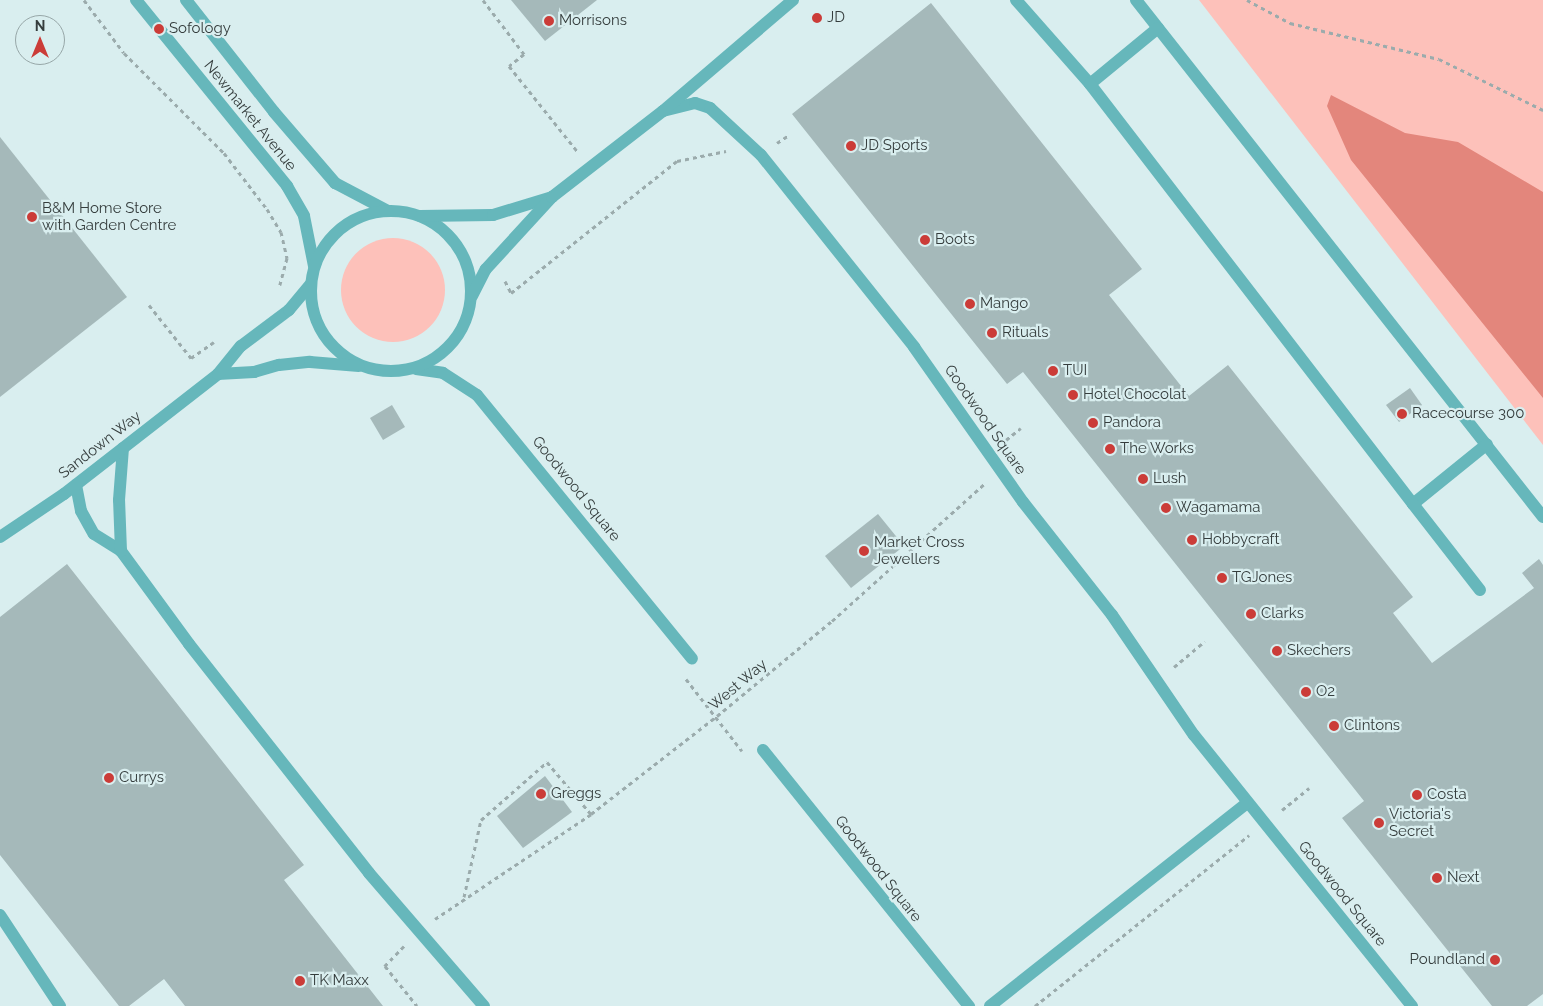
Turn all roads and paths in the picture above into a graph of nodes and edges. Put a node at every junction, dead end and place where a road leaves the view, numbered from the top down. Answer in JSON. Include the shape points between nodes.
{"nodes":[{"id":1,"x":84,"y":0,"type":"edge"},
{"id":2,"x":136,"y":0,"type":"edge"},
{"id":3,"x":186,"y":0,"type":"edge"},
{"id":4,"x":483,"y":0,"type":"edge"},
{"id":5,"x":792,"y":0,"type":"edge"},
{"id":6,"x":1016,"y":0,"type":"edge"},
{"id":7,"x":1136,"y":0,"type":"edge"},
{"id":8,"x":1247,"y":0,"type":"edge"},
{"id":9,"x":1158,"y":28,"type":"junction"},
{"id":10,"x":1090,"y":84,"type":"junction"},
{"id":11,"x":1543,"y":110,"type":"edge"},
{"id":12,"x":663,"y":111,"type":"junction"},
{"id":13,"x":789,"y":135,"type":"dead end"},
{"id":14,"x":730,"y":151,"type":"dead end"},
{"id":15,"x":761,"y":154,"type":"junction"},
{"id":16,"x":591,"y":169,"type":"junction"},
{"id":17,"x":552,"y":198,"type":"junction"},
{"id":18,"x":388,"y":211,"type":"junction"},
{"id":19,"x":419,"y":216,"type":"junction"},
{"id":20,"x":495,"y":260,"type":"junction"},
{"id":21,"x":314,"y":266,"type":"junction"},
{"id":22,"x":310,"y":285,"type":"junction"},
{"id":23,"x":277,"y":291,"type":"dead end"},
{"id":24,"x":472,"y":296,"type":"junction"},
{"id":25,"x":149,"y":305,"type":"dead end"},
{"id":26,"x":219,"y":338,"type":"dead end"},
{"id":27,"x":359,"y":366,"type":"junction"},
{"id":28,"x":416,"y":369,"type":"junction"},
{"id":29,"x":218,"y":374,"type":"junction"},
{"id":30,"x":1021,"y":428,"type":"dead end"},
{"id":31,"x":1487,"y":444,"type":"junction"},
{"id":32,"x":123,"y":448,"type":"junction"},
{"id":33,"x":989,"y":454,"type":"junction"},
{"id":34,"x":76,"y":485,"type":"junction"},
{"id":35,"x":1413,"y":504,"type":"junction"},
{"id":36,"x":1543,"y":517,"type":"edge"},
{"id":37,"x":0,"y":537,"type":"edge"},
{"id":38,"x":121,"y":551,"type":"junction"},
{"id":39,"x":1480,"y":590,"type":"dead end"},
{"id":40,"x":692,"y":659,"type":"dead end"},
{"id":41,"x":763,"y":750,"type":"dead end"},
{"id":42,"x":1309,"y":788,"type":"dead end"},
{"id":43,"x":1247,"y":803,"type":"junction"},
{"id":44,"x":591,"y":814,"type":"junction"},
{"id":45,"x":1264,"y":824,"type":"junction"},
{"id":46,"x":464,"y":897,"type":"junction"},
{"id":47,"x":0,"y":915,"type":"edge"},
{"id":48,"x":419,"y":931,"type":"junction"},
{"id":49,"x":60,"y":1006,"type":"edge"},
{"id":50,"x":418,"y":1006,"type":"edge"},
{"id":51,"x":484,"y":1006,"type":"edge"},
{"id":52,"x":970,"y":1006,"type":"edge"},
{"id":53,"x":990,"y":1006,"type":"edge"},
{"id":54,"x":1035,"y":1006,"type":"edge"},
{"id":55,"x":1412,"y":1006,"type":"edge"}],
"edges":[{"from":1,"to":23,"type":"path","via":[[124,53],[224,153],[267,209],[281,232],[287,258]]},
{"from":2,"to":21,"type":"street","name":"Newmarket Avenue","via":[[287,186],[304,216]]},
{"from":3,"to":18,"type":"street","name":"Newmarket Avenue","via":[[335,183]]},
{"from":4,"to":16,"type":"path","via":[[524,54],[510,66]]},
{"from":5,"to":12,"type":"street"},
{"from":6,"to":10,"type":"street"},
{"from":7,"to":9,"type":"street"},
{"from":8,"to":11,"type":"path","via":[[1290,23],[1439,59]]},
{"from":9,"to":10,"type":"street"},
{"from":9,"to":31,"type":"street"},
{"from":10,"to":35,"type":"street"},
{"from":12,"to":15,"type":"street","name":"Goodwood Square","via":[[695,103],[710,108]]},
{"from":12,"to":16,"type":"street"},
{"from":13,"to":15,"type":"path"},
{"from":14,"to":20,"type":"path","via":[[677,161],[511,293]]},
{"from":15,"to":33,"type":"street","name":"Goodwood Square","via":[[914,347]]},
{"from":16,"to":17,"type":"street"},
{"from":17,"to":19,"type":"street","via":[[493,215]]},
{"from":17,"to":20,"type":"street"},
{"from":18,"to":19,"type":"street"},
{"from":18,"to":21,"type":"street","via":[[364,215],[343,227],[326,244]]},
{"from":19,"to":24,"type":"street","via":[[446,232],[464,257]]},
{"from":20,"to":24,"type":"street"},
{"from":21,"to":22,"type":"street"},
{"from":22,"to":27,"type":"street","via":[[315,318],[332,347]]},
{"from":22,"to":29,"type":"street","name":"Sandown Way","via":[[289,310],[241,346]]},
{"from":24,"to":28,"type":"street","via":[[469,316],[460,334],[441,355]]},
{"from":25,"to":26,"type":"path","via":[[191,358]]},
{"from":27,"to":28,"type":"street","via":[[387,372]]},
{"from":27,"to":29,"type":"street","via":[[310,362],[254,372]]},
{"from":28,"to":40,"type":"street","name":"Goodwood Square","via":[[443,373],[462,383],[503,425]]},
{"from":29,"to":32,"type":"street","name":"Sandown Way"},
{"from":30,"to":33,"type":"path","name":"West Way"},
{"from":31,"to":35,"type":"street"},
{"from":31,"to":36,"type":"street"},
{"from":32,"to":34,"type":"street","name":"Sandown Way"},
{"from":32,"to":38,"type":"street","via":[[119,500]]},
{"from":33,"to":43,"type":"street","name":"Goodwood Square","via":[[1112,616],[1194,735]]},
{"from":33,"to":44,"type":"path","name":"West Way","via":[[973,465],[987,481],[840,614]]},
{"from":34,"to":37,"type":"street","name":"Sandown Way"},
{"from":34,"to":38,"type":"street","via":[[81,511],[94,534]]},
{"from":35,"to":39,"type":"street"},
{"from":38,"to":48,"type":"street","via":[[363,866]]},
{"from":41,"to":52,"type":"street","name":"Goodwood Square"},
{"from":42,"to":45,"type":"path"},
{"from":43,"to":45,"type":"street","name":"Goodwood Square"},
{"from":43,"to":53,"type":"street"},
{"from":44,"to":46,"type":"path","name":"West Way"},
{"from":44,"to":46,"type":"path","via":[[547,762],[481,820]]},
{"from":45,"to":54,"type":"path"},
{"from":45,"to":55,"type":"street","name":"Goodwood Square"},
{"from":46,"to":48,"type":"path","name":"West Way"},
{"from":47,"to":49,"type":"street"},
{"from":48,"to":50,"type":"path","name":"West Way","via":[[385,966]]},
{"from":48,"to":51,"type":"street"}]}
